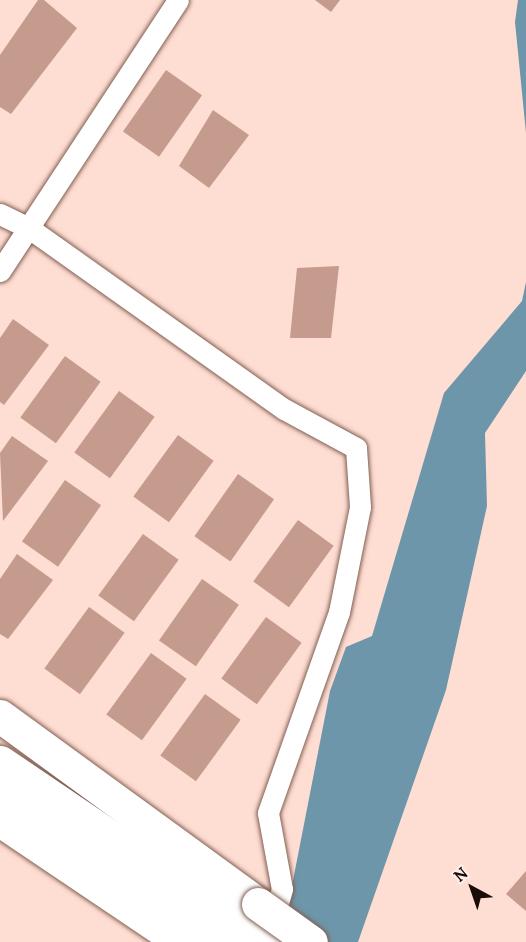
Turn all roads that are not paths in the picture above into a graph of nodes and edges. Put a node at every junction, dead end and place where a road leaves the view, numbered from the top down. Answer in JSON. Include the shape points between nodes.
{"nodes":[{"id":1,"x":178,"y":0,"type":"edge"},
{"id":2,"x":0,"y":214,"type":"edge"},
{"id":3,"x":29,"y":228,"type":"junction"},
{"id":4,"x":0,"y":271,"type":"edge"},
{"id":5,"x":0,"y":716,"type":"edge"},
{"id":6,"x":0,"y":762,"type":"edge"},
{"id":7,"x":0,"y":793,"type":"edge"},
{"id":8,"x":0,"y":820,"type":"edge"},
{"id":9,"x":181,"y":942,"type":"edge"},
{"id":10,"x":219,"y":942,"type":"edge"},
{"id":11,"x":266,"y":942,"type":"edge"},
{"id":12,"x":311,"y":942,"type":"edge"}],
"edges":[{"from":1,"to":3,"type":"street"},
{"from":2,"to":3,"type":"street"},
{"from":3,"to":4,"type":"street"},
{"from":3,"to":11,"type":"street","via":[[284,409],[356,448],[360,507],[342,600],[268,813],[282,889]]},
{"from":5,"to":12,"type":"main road","bridge":true},
{"from":6,"to":11,"type":"main road"},
{"from":7,"to":10,"type":"main road"},
{"from":8,"to":9,"type":"main road"}]}
